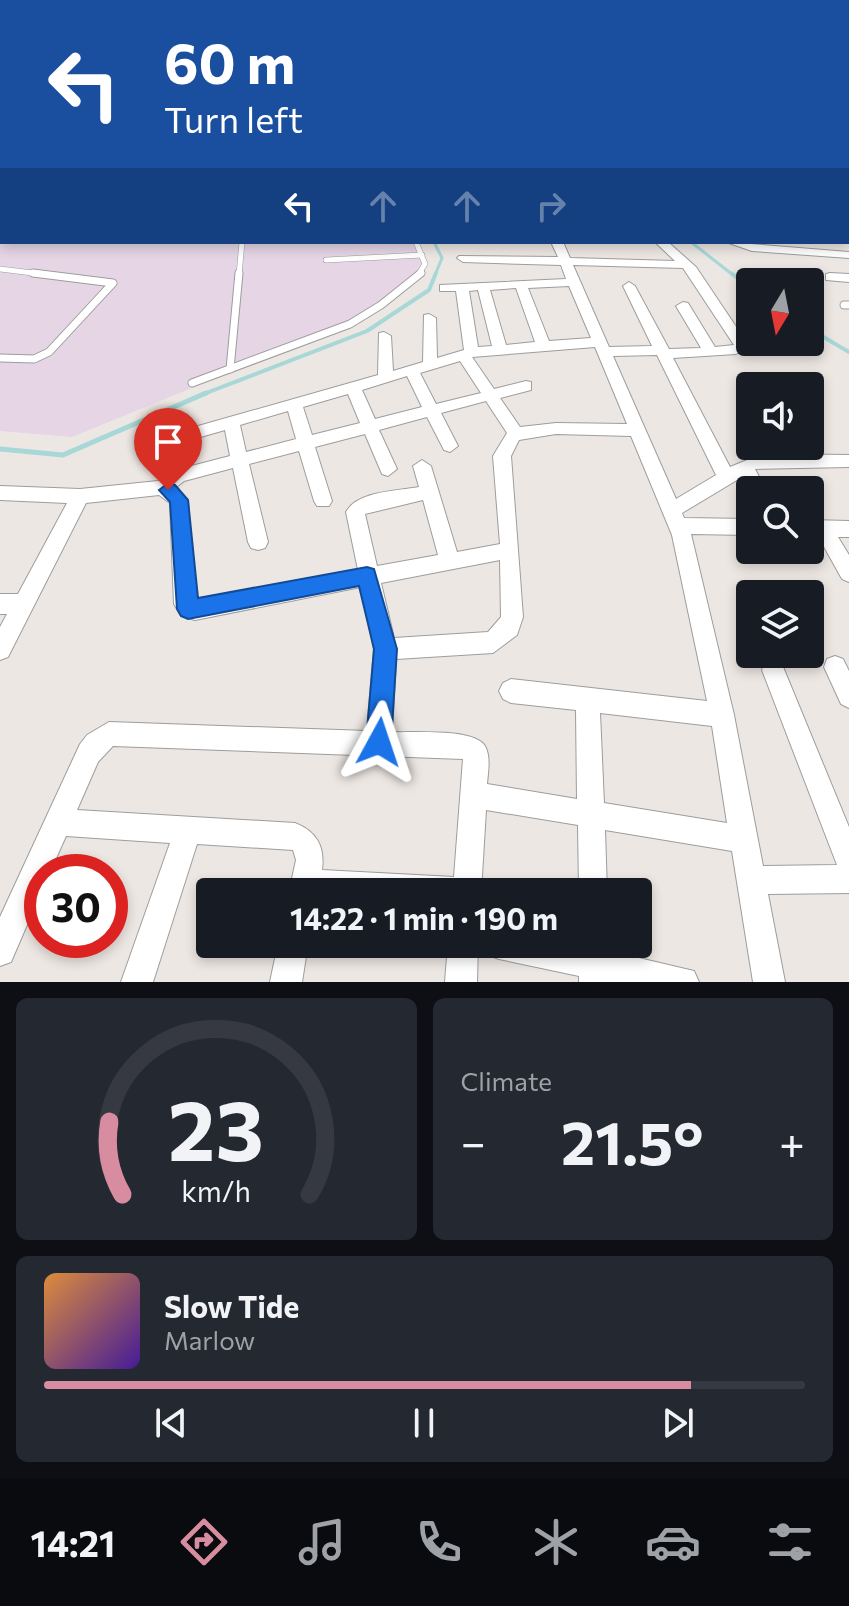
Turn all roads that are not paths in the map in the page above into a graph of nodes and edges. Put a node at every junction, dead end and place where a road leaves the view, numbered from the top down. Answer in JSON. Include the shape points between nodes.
{"nodes":[{"id":1,"x":242,"y":244,"type":"edge"},
{"id":2,"x":417,"y":244,"type":"edge"},
{"id":3,"x":663,"y":244,"type":"edge"},
{"id":4,"x":739,"y":244,"type":"edge"},
{"id":5,"x":422,"y":255,"type":"junction"},
{"id":6,"x":849,"y":255,"type":"edge"},
{"id":7,"x":463,"y":258,"type":"dead end"},
{"id":8,"x":326,"y":260,"type":"dead end"},
{"id":9,"x":566,"y":262,"type":"edge"},
{"id":10,"x":688,"y":265,"type":"junction"},
{"id":11,"x":0,"y":269,"type":"edge"},
{"id":12,"x":830,"y":277,"type":"dead end"},
{"id":13,"x":849,"y":278,"type":"edge"},
{"id":14,"x":521,"y":285,"type":"junction"},
{"id":15,"x":483,"y":286,"type":"junction"},
{"id":16,"x":629,"y":286,"type":"dead end"},
{"id":17,"x":462,"y":287,"type":"junction"},
{"id":18,"x":444,"y":288,"type":"dead end"},
{"id":19,"x":683,"y":306,"type":"dead end"},
{"id":20,"x":429,"y":318,"type":"dead end"},
{"id":21,"x":384,"y":336,"type":"dead end"},
{"id":22,"x":543,"y":345,"type":"junction"},
{"id":23,"x":602,"y":347,"type":"junction"},
{"id":24,"x":500,"y":348,"type":"junction"},
{"id":25,"x":710,"y":351,"type":"junction"},
{"id":26,"x":663,"y":352,"type":"junction"},
{"id":27,"x":468,"y":354,"type":"junction"},
{"id":28,"x":0,"y":358,"type":"edge"},
{"id":29,"x":430,"y":365,"type":"junction"},
{"id":30,"x":230,"y":369,"type":"junction"},
{"id":31,"x":411,"y":370,"type":"junction"},
{"id":32,"x":386,"y":378,"type":"junction"},
{"id":33,"x":192,"y":383,"type":"dead end"},
{"id":34,"x":526,"y":386,"type":"dead end"},
{"id":35,"x":353,"y":387,"type":"junction"},
{"id":36,"x":490,"y":394,"type":"junction"},
{"id":37,"x":294,"y":404,"type":"junction"},
{"id":38,"x":431,"y":410,"type":"junction"},
{"id":39,"x":231,"y":422,"type":"junction"},
{"id":40,"x":370,"y":426,"type":"junction"},
{"id":41,"x":637,"y":430,"type":"junction"},
{"id":42,"x":517,"y":435,"type":"junction"},
{"id":43,"x":169,"y":440,"type":"dead end"},
{"id":44,"x":305,"y":442,"type":"junction"},
{"id":45,"x":450,"y":446,"type":"dead end"},
{"id":46,"x":239,"y":459,"type":"junction"},
{"id":47,"x":849,"y":461,"type":"edge"},
{"id":48,"x":422,"y":466,"type":"dead end"},
{"id":49,"x":745,"y":466,"type":"junction"},
{"id":50,"x":388,"y":469,"type":"dead end"},
{"id":51,"x":750,"y":476,"type":"edge"},
{"id":52,"x":726,"y":477,"type":"junction"},
{"id":53,"x":162,"y":488,"type":"junction"},
{"id":54,"x":430,"y":492,"type":"junction"},
{"id":55,"x":0,"y":493,"type":"edge"},
{"id":56,"x":80,"y":496,"type":"junction"},
{"id":57,"x":323,"y":501,"type":"dead end"},
{"id":58,"x":675,"y":518,"type":"junction"},
{"id":59,"x":736,"y":525,"type":"edge"},
{"id":60,"x":824,"y":528,"type":"edge"},
{"id":61,"x":849,"y":529,"type":"edge"},
{"id":62,"x":824,"y":538,"type":"edge"},
{"id":63,"x":258,"y":542,"type":"dead end"},
{"id":64,"x":510,"y":550,"type":"junction"},
{"id":65,"x":450,"y":561,"type":"junction"},
{"id":66,"x":849,"y":573,"type":"edge"},
{"id":67,"x":367,"y":576,"type":"junction"},
{"id":68,"x":0,"y":604,"type":"edge"},
{"id":69,"x":24,"y":604,"type":"junction"},
{"id":70,"x":0,"y":647,"type":"edge"},
{"id":71,"x":385,"y":649,"type":"junction"},
{"id":72,"x":835,"y":667,"type":"dead end"},
{"id":73,"x":773,"y":670,"type":"dead end"},
{"id":74,"x":511,"y":691,"type":"dead end"},
{"id":75,"x":849,"y":696,"type":"edge"},
{"id":76,"x":588,"y":700,"type":"junction"},
{"id":77,"x":722,"y":715,"type":"junction"},
{"id":78,"x":379,"y":742,"type":"junction"},
{"id":79,"x":474,"y":795,"type":"junction"},
{"id":80,"x":591,"y":814,"type":"junction"},
{"id":81,"x":59,"y":822,"type":"junction"},
{"id":82,"x":188,"y":830,"type":"junction"},
{"id":83,"x":744,"y":839,"type":"junction"},
{"id":84,"x":849,"y":861,"type":"edge"},
{"id":85,"x":306,"y":878,"type":"edge"},
{"id":86,"x":468,"y":878,"type":"edge"},
{"id":87,"x":593,"y":878,"type":"edge"},
{"id":88,"x":849,"y":879,"type":"edge"},
{"id":89,"x":751,"y":880,"type":"junction"},
{"id":90,"x":0,"y":951,"type":"edge"},
{"id":91,"x":290,"y":958,"type":"edge"},
{"id":92,"x":462,"y":958,"type":"edge"},
{"id":93,"x":569,"y":958,"type":"edge"},
{"id":94,"x":594,"y":963,"type":"edge"},
{"id":95,"x":137,"y":982,"type":"edge"},
{"id":96,"x":286,"y":982,"type":"edge"},
{"id":97,"x":461,"y":982,"type":"edge"},
{"id":98,"x":683,"y":982,"type":"edge"},
{"id":99,"x":769,"y":982,"type":"edge"}],
"edges":[{"from":1,"to":30,"type":"lane"},
{"from":2,"to":5,"type":"lane"},
{"from":3,"to":10,"type":"street"},
{"from":4,"to":6,"type":"street"},
{"from":5,"to":8,"type":"lane"},
{"from":5,"to":30,"type":"lane","via":[[421,273],[364,316]]},
{"from":7,"to":9,"type":"street"},
{"from":9,"to":10,"type":"street"},
{"from":9,"to":14,"type":"street"},
{"from":9,"to":23,"type":"street"},
{"from":10,"to":25,"type":"street","via":[[742,346]]},
{"from":11,"to":28,"type":"lane","via":[[113,283],[49,352],[34,359]]},
{"from":12,"to":13,"type":"street"},
{"from":14,"to":15,"type":"street"},
{"from":14,"to":22,"type":"street"},
{"from":15,"to":17,"type":"street"},
{"from":15,"to":24,"type":"street"},
{"from":16,"to":26,"type":"street"},
{"from":17,"to":18,"type":"street"},
{"from":17,"to":27,"type":"street"},
{"from":19,"to":25,"type":"street"},
{"from":20,"to":29,"type":"street"},
{"from":21,"to":32,"type":"street"},
{"from":22,"to":23,"type":"street"},
{"from":22,"to":24,"type":"street"},
{"from":23,"to":26,"type":"street"},
{"from":23,"to":41,"type":"street"},
{"from":24,"to":27,"type":"street"},
{"from":25,"to":26,"type":"street"},
{"from":26,"to":52,"type":"street"},
{"from":27,"to":29,"type":"street"},
{"from":27,"to":36,"type":"street"},
{"from":29,"to":31,"type":"street"},
{"from":30,"to":33,"type":"lane"},
{"from":31,"to":32,"type":"street"},
{"from":31,"to":38,"type":"street"},
{"from":32,"to":35,"type":"street"},
{"from":34,"to":36,"type":"street"},
{"from":35,"to":37,"type":"street"},
{"from":35,"to":40,"type":"street"},
{"from":36,"to":38,"type":"street"},
{"from":36,"to":42,"type":"street"},
{"from":37,"to":39,"type":"street"},
{"from":37,"to":44,"type":"street"},
{"from":38,"to":40,"type":"street"},
{"from":38,"to":45,"type":"street"},
{"from":39,"to":43,"type":"street"},
{"from":39,"to":46,"type":"street"},
{"from":40,"to":44,"type":"street"},
{"from":40,"to":50,"type":"street"},
{"from":41,"to":42,"type":"street","via":[[539,430]]},
{"from":41,"to":58,"type":"street"},
{"from":42,"to":64,"type":"street","via":[[502,456]]},
{"from":44,"to":46,"type":"street"},
{"from":44,"to":57,"type":"street"},
{"from":46,"to":53,"type":"street","via":[[178,476]]},
{"from":46,"to":63,"type":"street"},
{"from":47,"to":49,"type":"street","via":[[777,458]]},
{"from":48,"to":54,"type":"street"},
{"from":49,"to":51,"type":"street"},
{"from":49,"to":52,"type":"street"},
{"from":52,"to":58,"type":"street"},
{"from":53,"to":56,"type":"street"},
{"from":53,"to":67,"type":"street","via":[[179,500],[188,609]]},
{"from":54,"to":65,"type":"street"},
{"from":54,"to":67,"type":"street","via":[[361,506],[355,512]]},
{"from":55,"to":56,"type":"street"},
{"from":56,"to":69,"type":"street"},
{"from":58,"to":59,"type":"street"},
{"from":58,"to":77,"type":"street"},
{"from":60,"to":61,"type":"street"},
{"from":62,"to":66,"type":"street"},
{"from":64,"to":65,"type":"street"},
{"from":64,"to":71,"type":"street","via":[[512,617],[502,638]]},
{"from":65,"to":67,"type":"street"},
{"from":67,"to":71,"type":"street"},
{"from":68,"to":69,"type":"street"},
{"from":69,"to":70,"type":"street"},
{"from":71,"to":78,"type":"street"},
{"from":72,"to":75,"type":"street"},
{"from":73,"to":84,"type":"street"},
{"from":74,"to":76,"type":"street"},
{"from":76,"to":77,"type":"street"},
{"from":76,"to":80,"type":"street"},
{"from":77,"to":83,"type":"street"},
{"from":78,"to":79,"type":"street","via":[[469,747],[475,752]]},
{"from":78,"to":81,"type":"street","via":[[109,734],[89,753]]},
{"from":79,"to":80,"type":"street"},
{"from":79,"to":86,"type":"street"},
{"from":80,"to":83,"type":"street"},
{"from":80,"to":87,"type":"street"},
{"from":81,"to":82,"type":"street"},
{"from":81,"to":90,"type":"street"},
{"from":82,"to":85,"type":"street","via":[[305,840],[310,848]]},
{"from":82,"to":95,"type":"street"},
{"from":83,"to":89,"type":"street"},
{"from":88,"to":89,"type":"street"},
{"from":89,"to":99,"type":"street"},
{"from":91,"to":96,"type":"street"},
{"from":92,"to":97,"type":"street"},
{"from":93,"to":94,"type":"street"},
{"from":94,"to":98,"type":"street"}]}
